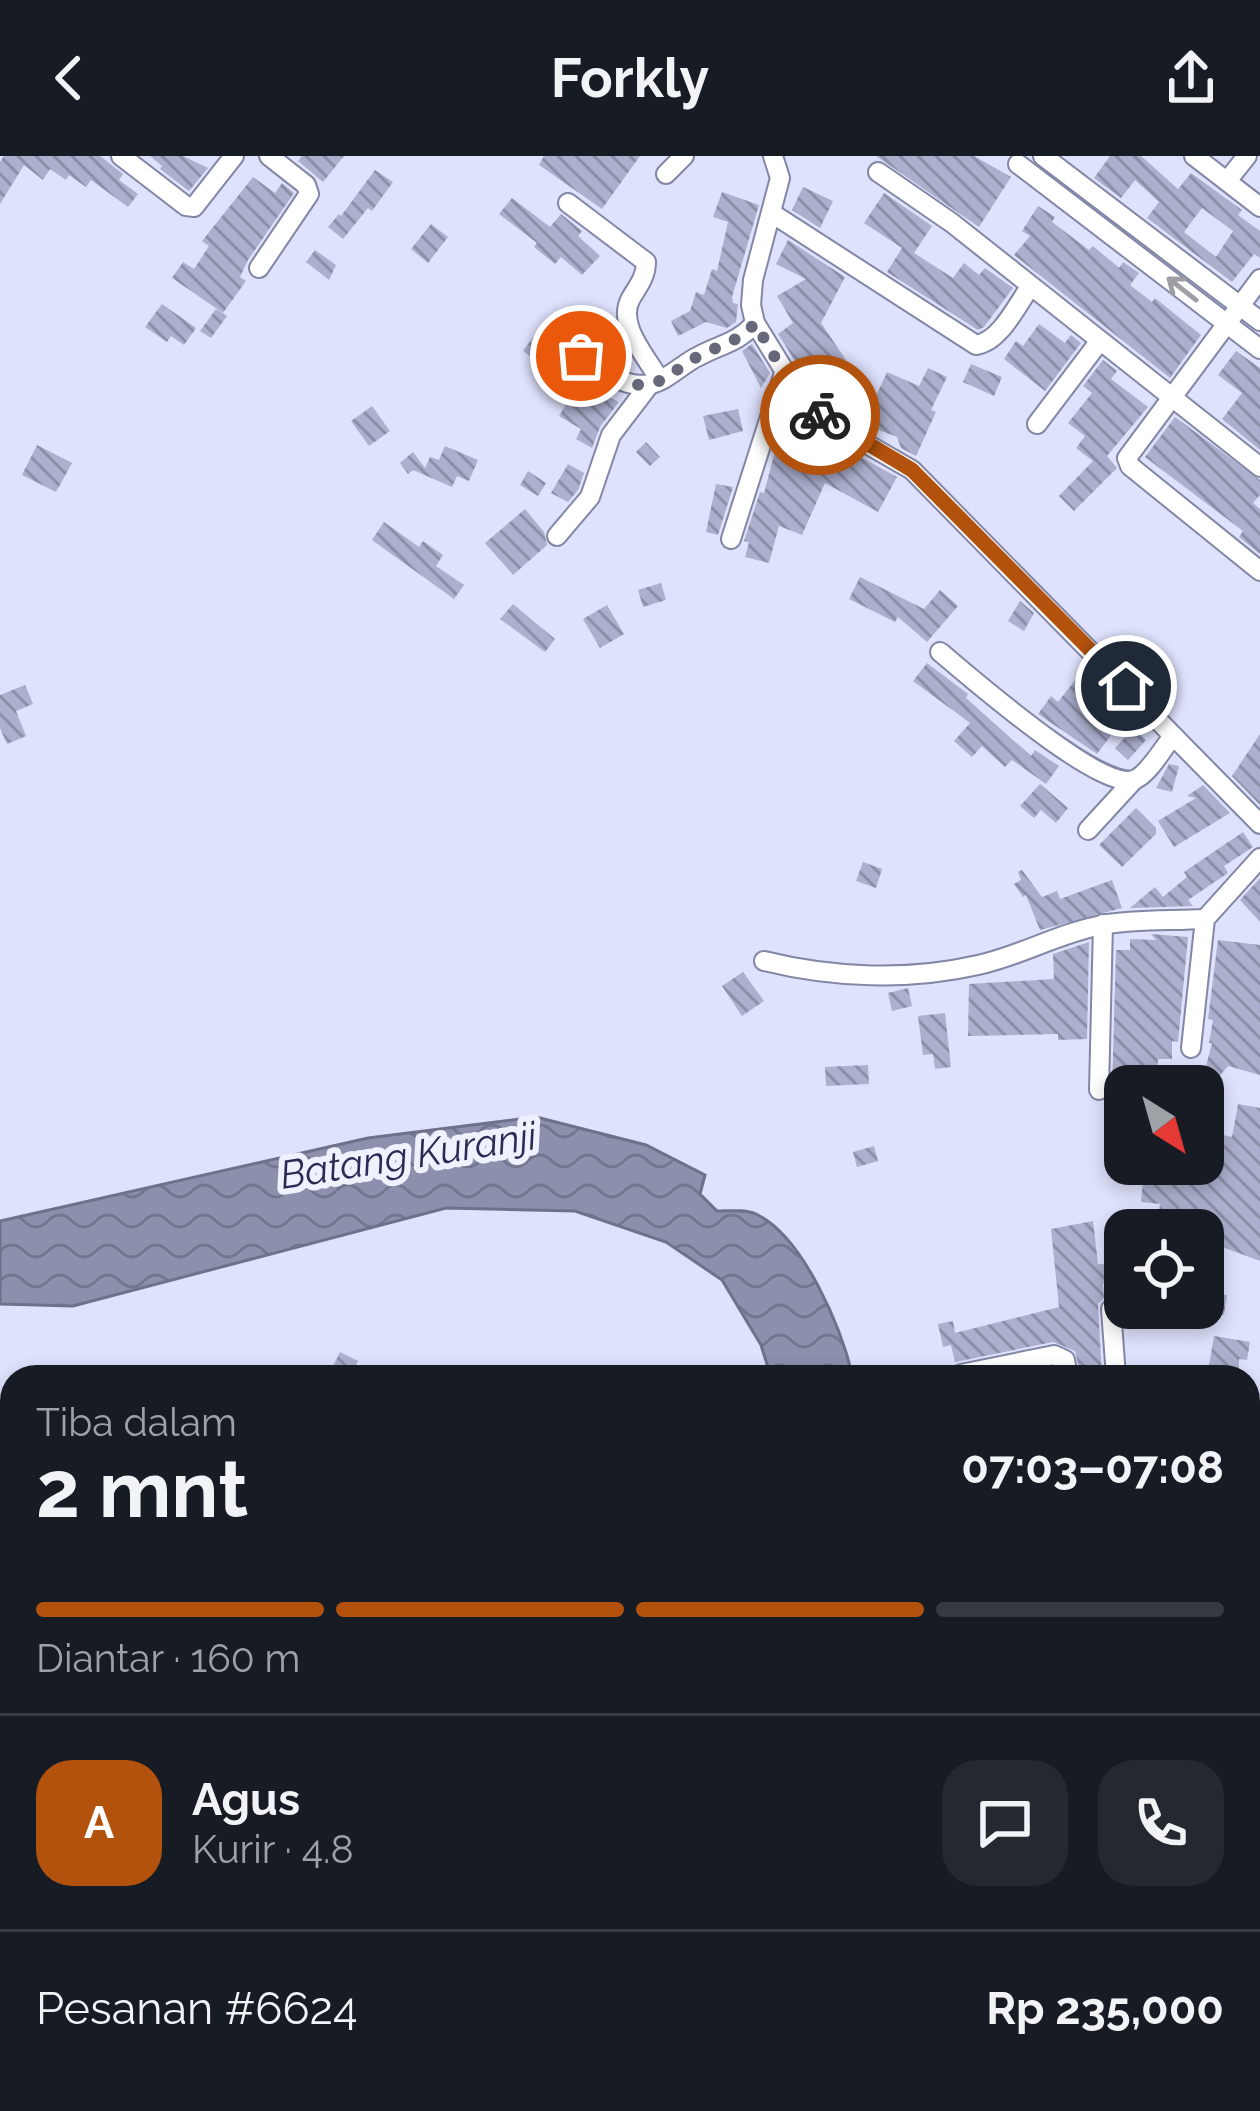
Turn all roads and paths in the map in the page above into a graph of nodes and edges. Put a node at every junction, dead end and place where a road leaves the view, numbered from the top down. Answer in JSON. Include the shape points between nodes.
{"nodes":[{"id":1,"x":121,"y":156,"type":"edge"},
{"id":2,"x":234,"y":156,"type":"edge"},
{"id":3,"x":269,"y":156,"type":"edge"},
{"id":4,"x":684,"y":156,"type":"edge"},
{"id":5,"x":772,"y":156,"type":"edge"},
{"id":6,"x":1042,"y":156,"type":"edge"},
{"id":7,"x":1194,"y":156,"type":"edge"},
{"id":8,"x":1247,"y":156,"type":"edge"},
{"id":9,"x":1018,"y":164,"type":"dead end"},
{"id":10,"x":878,"y":172,"type":"dead end"},
{"id":11,"x":666,"y":174,"type":"dead end"},
{"id":12,"x":1227,"y":181,"type":"junction"},
{"id":13,"x":568,"y":203,"type":"dead end"},
{"id":14,"x":1260,"y":207,"type":"edge"},
{"id":15,"x":1117,"y":211,"type":"junction"},
{"id":16,"x":773,"y":214,"type":"junction"},
{"id":17,"x":1105,"y":228,"type":"junction"},
{"id":18,"x":259,"y":268,"type":"dead end"},
{"id":19,"x":1260,"y":279,"type":"edge"},
{"id":20,"x":1030,"y":287,"type":"junction"},
{"id":21,"x":1240,"y":306,"type":"junction"},
{"id":22,"x":1260,"y":321,"type":"edge"},
{"id":23,"x":755,"y":323,"type":"junction"},
{"id":24,"x":1227,"y":325,"type":"junction"},
{"id":25,"x":1099,"y":342,"type":"junction"},
{"id":26,"x":1260,"y":349,"type":"edge"},
{"id":27,"x":581,"y":356,"type":"dead end"},
{"id":28,"x":784,"y":373,"type":"junction"},
{"id":29,"x":654,"y":382,"type":"junction"},
{"id":30,"x":1168,"y":398,"type":"junction"},
{"id":31,"x":1037,"y":424,"type":"dead end"},
{"id":32,"x":1260,"y":467,"type":"edge"},
{"id":33,"x":557,"y":536,"type":"dead end"},
{"id":34,"x":730,"y":539,"type":"dead end"},
{"id":35,"x":1260,"y":571,"type":"edge"},
{"id":36,"x":940,"y":652,"type":"dead end"},
{"id":37,"x":1173,"y":736,"type":"junction"},
{"id":38,"x":1133,"y":781,"type":"junction"},
{"id":39,"x":1260,"y":824,"type":"edge"},
{"id":40,"x":1088,"y":830,"type":"dead end"},
{"id":41,"x":1260,"y":858,"type":"edge"},
{"id":42,"x":1205,"y":919,"type":"junction"},
{"id":43,"x":1103,"y":924,"type":"junction"},
{"id":44,"x":764,"y":961,"type":"dead end"},
{"id":45,"x":1191,"y":1048,"type":"dead end"},
{"id":46,"x":1099,"y":1090,"type":"dead end"},
{"id":47,"x":1112,"y":1329,"type":"edge"},
{"id":48,"x":1007,"y":1365,"type":"edge"},
{"id":49,"x":1066,"y":1365,"type":"edge"},
{"id":50,"x":1115,"y":1365,"type":"edge"}],
"edges":[{"from":1,"to":2,"type":"street","via":[[194,207]]},
{"from":3,"to":18,"type":"street","via":[[309,194]]},
{"from":4,"to":11,"type":"street"},
{"from":5,"to":16,"type":"street","via":[[780,178]]},
{"from":6,"to":15,"type":"street"},
{"from":7,"to":12,"type":"street"},
{"from":8,"to":12,"type":"street"},
{"from":9,"to":17,"type":"street"},
{"from":10,"to":20,"type":"street"},
{"from":12,"to":14,"type":"street"},
{"from":13,"to":29,"type":"street","via":[[646,262],[625,318]]},
{"from":15,"to":17,"type":"street"},
{"from":15,"to":21,"type":"street"},
{"from":16,"to":20,"type":"street","via":[[976,345],[994,336]]},
{"from":16,"to":23,"type":"street","via":[[753,280]]},
{"from":24,"to":17,"type":"street","one_way":true},
{"from":19,"to":21,"type":"street"},
{"from":20,"to":25,"type":"street"},
{"from":21,"to":22,"type":"street"},
{"from":21,"to":24,"type":"street"},
{"from":23,"to":28,"type":"street"},
{"from":23,"to":29,"type":"street"},
{"from":24,"to":26,"type":"street"},
{"from":24,"to":30,"type":"street"},
{"from":25,"to":30,"type":"street"},
{"from":25,"to":31,"type":"street"},
{"from":27,"to":29,"type":"street","via":[[619,379]]},
{"from":28,"to":34,"type":"street"},
{"from":28,"to":37,"type":"street","via":[[813,410],[912,470]]},
{"from":29,"to":33,"type":"street","via":[[611,435],[590,497]]},
{"from":30,"to":32,"type":"street"},
{"from":30,"to":35,"type":"street","via":[[1128,455],[1130,466]]},
{"from":36,"to":38,"type":"street","via":[[1042,736],[1081,762]]},
{"from":37,"to":38,"type":"street"},
{"from":37,"to":39,"type":"street"},
{"from":38,"to":40,"type":"street"},
{"from":41,"to":42,"type":"street"},
{"from":42,"to":43,"type":"street"},
{"from":42,"to":45,"type":"street"},
{"from":43,"to":44,"type":"street","via":[[976,966],[936,971],[863,976]]},
{"from":43,"to":46,"type":"street"},
{"from":47,"to":50,"type":"street"},
{"from":48,"to":49,"type":"street","via":[[1057,1355]]}]}
